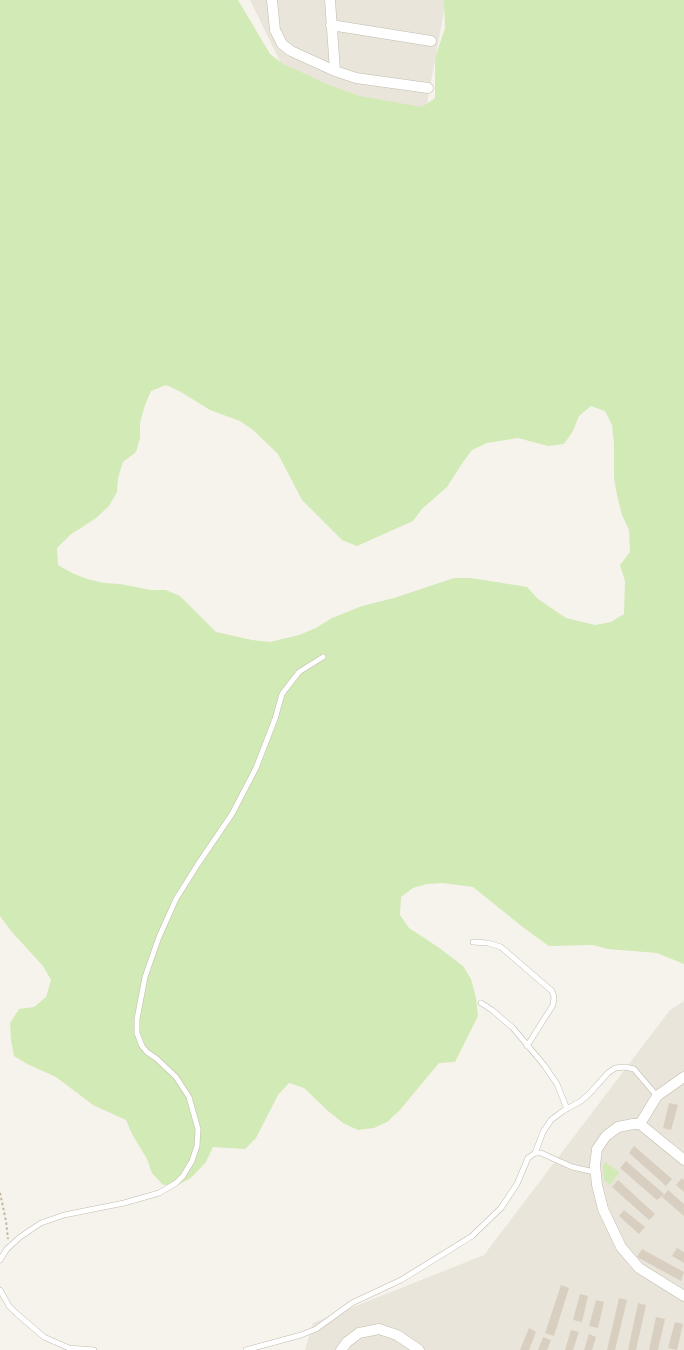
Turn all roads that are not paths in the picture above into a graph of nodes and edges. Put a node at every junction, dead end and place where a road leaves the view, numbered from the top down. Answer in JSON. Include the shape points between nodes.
{"nodes":[{"id":1,"x":272,"y":0,"type":"edge"},
{"id":2,"x":330,"y":0,"type":"edge"},
{"id":3,"x":331,"y":25,"type":"junction"},
{"id":4,"x":431,"y":41,"type":"dead end"},
{"id":5,"x":334,"y":71,"type":"junction"},
{"id":6,"x":428,"y":88,"type":"dead end"},
{"id":7,"x":323,"y":657,"type":"dead end"},
{"id":8,"x":472,"y":942,"type":"dead end"},
{"id":9,"x":481,"y":1003,"type":"dead end"},
{"id":10,"x":527,"y":1046,"type":"junction"},
{"id":11,"x":684,"y":1077,"type":"edge"},
{"id":12,"x":658,"y":1096,"type":"junction"},
{"id":13,"x":567,"y":1109,"type":"junction"},
{"id":14,"x":640,"y":1124,"type":"junction"},
{"id":15,"x":535,"y":1153,"type":"junction"},
{"id":16,"x":684,"y":1160,"type":"edge"},
{"id":17,"x":595,"y":1172,"type":"junction"},
{"id":18,"x":0,"y":1260,"type":"edge"},
{"id":19,"x":0,"y":1290,"type":"edge"},
{"id":20,"x":684,"y":1296,"type":"edge"},
{"id":21,"x":94,"y":1350,"type":"edge"},
{"id":22,"x":246,"y":1350,"type":"edge"},
{"id":23,"x":341,"y":1350,"type":"edge"},
{"id":24,"x":418,"y":1350,"type":"edge"}],
"edges":[{"from":1,"to":5,"type":"street","via":[[275,30],[282,44]]},
{"from":2,"to":3,"type":"street"},
{"from":3,"to":4,"type":"street"},
{"from":3,"to":5,"type":"street"},
{"from":5,"to":6,"type":"street","via":[[356,78]]},
{"from":7,"to":18,"type":"lane","via":[[306,666],[287,686],[249,783],[176,899],[145,977],[137,1033],[142,1046],[171,1072],[189,1097],[198,1129],[198,1146],[192,1161],[176,1183],[160,1192],[52,1218],[30,1229]]},
{"from":8,"to":10,"type":"lane","via":[[501,947],[552,991],[553,1005]]},
{"from":9,"to":10,"type":"lane","via":[[503,1019]]},
{"from":10,"to":13,"type":"lane","via":[[557,1084]]},
{"from":11,"to":12,"type":"street"},
{"from":12,"to":13,"type":"lane","via":[[639,1072],[620,1067],[608,1073],[589,1094]]},
{"from":12,"to":14,"type":"street"},
{"from":13,"to":15,"type":"lane","via":[[547,1126]]},
{"from":14,"to":16,"type":"street"},
{"from":14,"to":17,"type":"street","via":[[618,1127],[606,1136],[595,1157]]},
{"from":15,"to":17,"type":"lane"},
{"from":15,"to":22,"type":"lane","via":[[528,1158],[517,1184],[501,1208],[472,1236],[401,1280],[352,1302],[316,1329]]},
{"from":17,"to":20,"type":"street","via":[[603,1210],[621,1247],[638,1268]]},
{"from":19,"to":21,"type":"lane","via":[[16,1313],[44,1337],[69,1348]]},
{"from":23,"to":24,"type":"street","via":[[359,1333],[379,1329],[397,1335]]}]}
